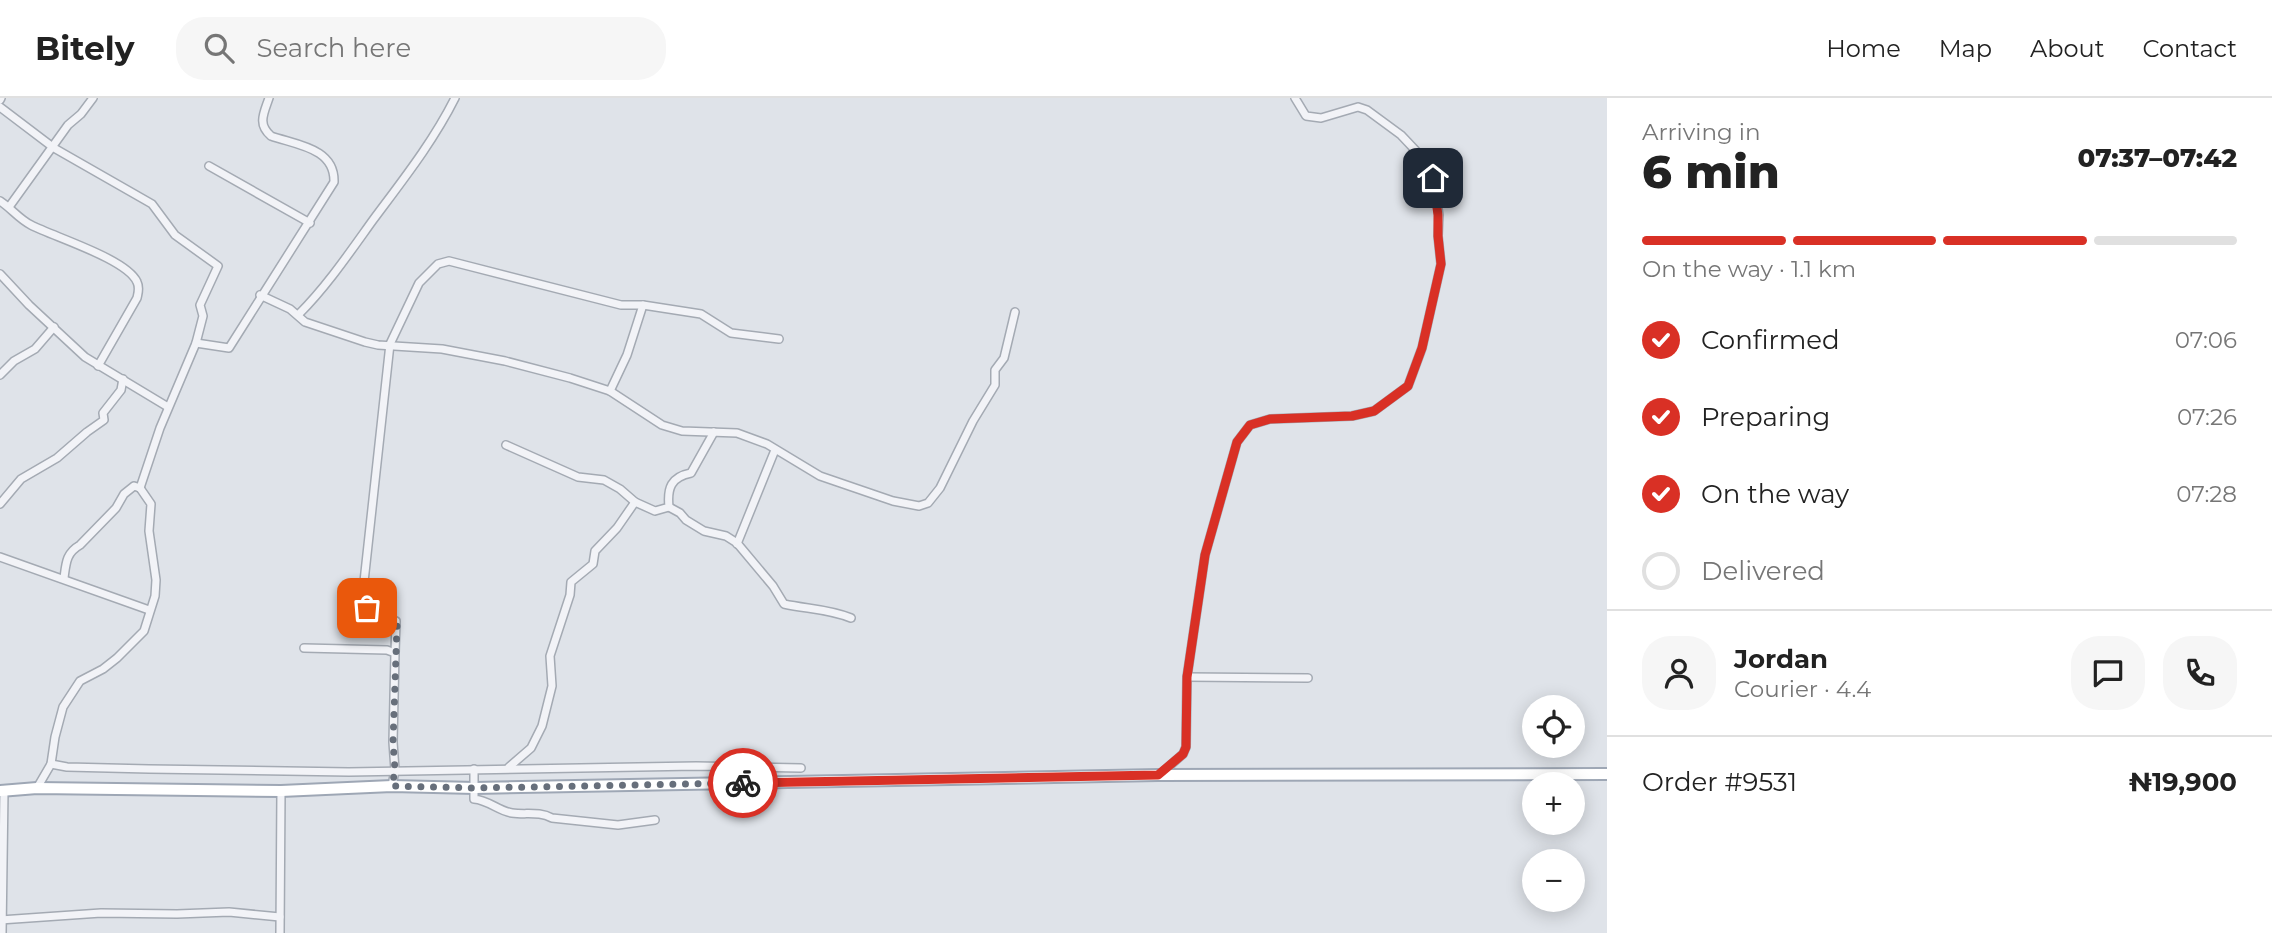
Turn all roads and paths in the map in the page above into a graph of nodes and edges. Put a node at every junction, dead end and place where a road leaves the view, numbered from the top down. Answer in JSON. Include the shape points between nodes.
{"nodes":[{"id":1,"x":93,"y":98,"type":"edge"},
{"id":2,"x":269,"y":98,"type":"edge"},
{"id":3,"x":455,"y":98,"type":"edge"},
{"id":4,"x":1295,"y":98,"type":"edge"},
{"id":5,"x":0,"y":107,"type":"edge"},
{"id":6,"x":54,"y":148,"type":"junction"},
{"id":7,"x":209,"y":166,"type":"dead end"},
{"id":8,"x":0,"y":201,"type":"edge"},
{"id":9,"x":9,"y":207,"type":"junction"},
{"id":10,"x":310,"y":223,"type":"junction"},
{"id":11,"x":0,"y":274,"type":"edge"},
{"id":12,"x":260,"y":295,"type":"junction"},
{"id":13,"x":643,"y":305,"type":"junction"},
{"id":14,"x":1015,"y":312,"type":"dead end"},
{"id":15,"x":299,"y":314,"type":"junction"},
{"id":16,"x":54,"y":327,"type":"junction"},
{"id":17,"x":779,"y":339,"type":"dead end"},
{"id":18,"x":196,"y":343,"type":"junction"},
{"id":19,"x":390,"y":344,"type":"junction"},
{"id":20,"x":98,"y":366,"type":"junction"},
{"id":21,"x":0,"y":374,"type":"edge"},
{"id":22,"x":123,"y":379,"type":"junction"},
{"id":23,"x":610,"y":391,"type":"junction"},
{"id":24,"x":168,"y":407,"type":"junction"},
{"id":25,"x":714,"y":432,"type":"junction"},
{"id":26,"x":506,"y":445,"type":"dead end"},
{"id":27,"x":775,"y":450,"type":"junction"},
{"id":28,"x":140,"y":488,"type":"junction"},
{"id":29,"x":635,"y":502,"type":"junction"},
{"id":30,"x":0,"y":504,"type":"edge"},
{"id":31,"x":669,"y":508,"type":"junction"},
{"id":32,"x":737,"y":544,"type":"junction"},
{"id":33,"x":0,"y":557,"type":"edge"},
{"id":34,"x":64,"y":578,"type":"junction"},
{"id":35,"x":149,"y":610,"type":"junction"},
{"id":36,"x":851,"y":618,"type":"dead end"},
{"id":37,"x":304,"y":649,"type":"dead end"},
{"id":38,"x":395,"y":653,"type":"junction"},
{"id":39,"x":1187,"y":677,"type":"junction"},
{"id":40,"x":1308,"y":678,"type":"dead end"},
{"id":41,"x":51,"y":764,"type":"junction"},
{"id":42,"x":508,"y":768,"type":"junction"},
{"id":43,"x":801,"y":768,"type":"dead end"},
{"id":44,"x":474,"y":769,"type":"junction"},
{"id":45,"x":395,"y":770,"type":"junction"},
{"id":46,"x":1607,"y":774,"type":"edge"},
{"id":47,"x":1158,"y":775,"type":"junction"},
{"id":48,"x":392,"y":786,"type":"junction"},
{"id":49,"x":475,"y":788,"type":"junction"},
{"id":50,"x":37,"y":789,"type":"junction"},
{"id":51,"x":2,"y":791,"type":"edge"},
{"id":52,"x":281,"y":791,"type":"junction"},
{"id":53,"x":655,"y":820,"type":"dead end"},
{"id":54,"x":280,"y":918,"type":"junction"},
{"id":55,"x":1,"y":920,"type":"edge"},
{"id":56,"x":2,"y":933,"type":"edge"},
{"id":57,"x":280,"y":933,"type":"edge"}],
"edges":[{"from":1,"to":6,"type":"street"},
{"from":2,"to":10,"type":"street","via":[[261,121],[264,130],[325,156],[334,171],[334,182]]},
{"from":3,"to":15,"type":"street","via":[[415,164]]},
{"from":4,"to":39,"type":"street","via":[[1306,116],[1313,118],[1349,108],[1367,110],[1418,153],[1433,178],[1441,264],[1422,348],[1408,386],[1374,411],[1270,419],[1243,432],[1205,555]]},
{"from":5,"to":6,"type":"street"},
{"from":6,"to":9,"type":"street"},
{"from":6,"to":18,"type":"street","via":[[152,204],[175,235],[218,266],[200,305]]},
{"from":7,"to":10,"type":"street"},
{"from":8,"to":9,"type":"street"},
{"from":9,"to":20,"type":"street","via":[[28,223],[98,254],[135,278],[136,298]]},
{"from":10,"to":12,"type":"street"},
{"from":11,"to":16,"type":"street"},
{"from":12,"to":15,"type":"street"},
{"from":12,"to":18,"type":"street","via":[[229,348]]},
{"from":13,"to":17,"type":"street","via":[[701,314],[731,333]]},
{"from":13,"to":19,"type":"street","via":[[621,305],[449,261],[438,264],[419,283]]},
{"from":13,"to":23,"type":"street"},
{"from":14,"to":27,"type":"street","via":[[1004,358],[995,370],[995,385],[928,503],[919,506],[893,501],[837,482]]},
{"from":15,"to":19,"type":"street","via":[[305,321],[344,336]]},
{"from":16,"to":20,"type":"street"},
{"from":16,"to":21,"type":"street","via":[[35,349]]},
{"from":18,"to":24,"type":"street"},
{"from":19,"to":23,"type":"street","via":[[505,361]]},
{"from":19,"to":38,"type":"street","via":[[362,600],[372,613],[396,621]]},
{"from":20,"to":22,"type":"street"},
{"from":22,"to":24,"type":"street"},
{"from":22,"to":30,"type":"street","via":[[121,390],[103,413],[104,420],[57,458],[21,479]]},
{"from":23,"to":25,"type":"street","via":[[662,425]]},
{"from":24,"to":28,"type":"street"},
{"from":25,"to":27,"type":"street","via":[[737,433]]},
{"from":25,"to":31,"type":"street","via":[[691,474],[672,482]]},
{"from":26,"to":29,"type":"street","via":[[578,477],[604,481]]},
{"from":27,"to":32,"type":"street"},
{"from":28,"to":34,"type":"street","via":[[130,488],[73,549],[66,558]]},
{"from":28,"to":35,"type":"street","via":[[151,504],[149,531],[156,579]]},
{"from":29,"to":31,"type":"street","via":[[655,512]]},
{"from":29,"to":42,"type":"street","via":[[595,551],[593,564],[571,582],[551,656],[552,686],[542,726],[531,748]]},
{"from":31,"to":32,"type":"street","via":[[704,531]]},
{"from":32,"to":36,"type":"street","via":[[784,604]]},
{"from":33,"to":34,"type":"street"},
{"from":34,"to":35,"type":"street"},
{"from":35,"to":41,"type":"street","via":[[144,631],[103,669],[80,681],[63,708]]},
{"from":37,"to":38,"type":"street"},
{"from":38,"to":45,"type":"street"},
{"from":39,"to":40,"type":"street"},
{"from":39,"to":47,"type":"street","via":[[1186,747]]},
{"from":41,"to":45,"type":"street"},
{"from":41,"to":50,"type":"street"},
{"from":42,"to":43,"type":"street"},
{"from":42,"to":44,"type":"street"},
{"from":44,"to":45,"type":"street"},
{"from":44,"to":49,"type":"street"},
{"from":45,"to":48,"type":"street"},
{"from":46,"to":47,"type":"main road"},
{"from":47,"to":49,"type":"main road"},
{"from":48,"to":49,"type":"main road"},
{"from":48,"to":52,"type":"main road"},
{"from":49,"to":53,"type":"street","via":[[474,799],[509,813],[544,813],[552,818],[618,825]]},
{"from":50,"to":51,"type":"main road"},
{"from":50,"to":52,"type":"main road"},
{"from":51,"to":55,"type":"street"},
{"from":52,"to":54,"type":"street"},
{"from":54,"to":55,"type":"street","via":[[229,912]]},
{"from":54,"to":57,"type":"street"},
{"from":55,"to":56,"type":"street"}]}
